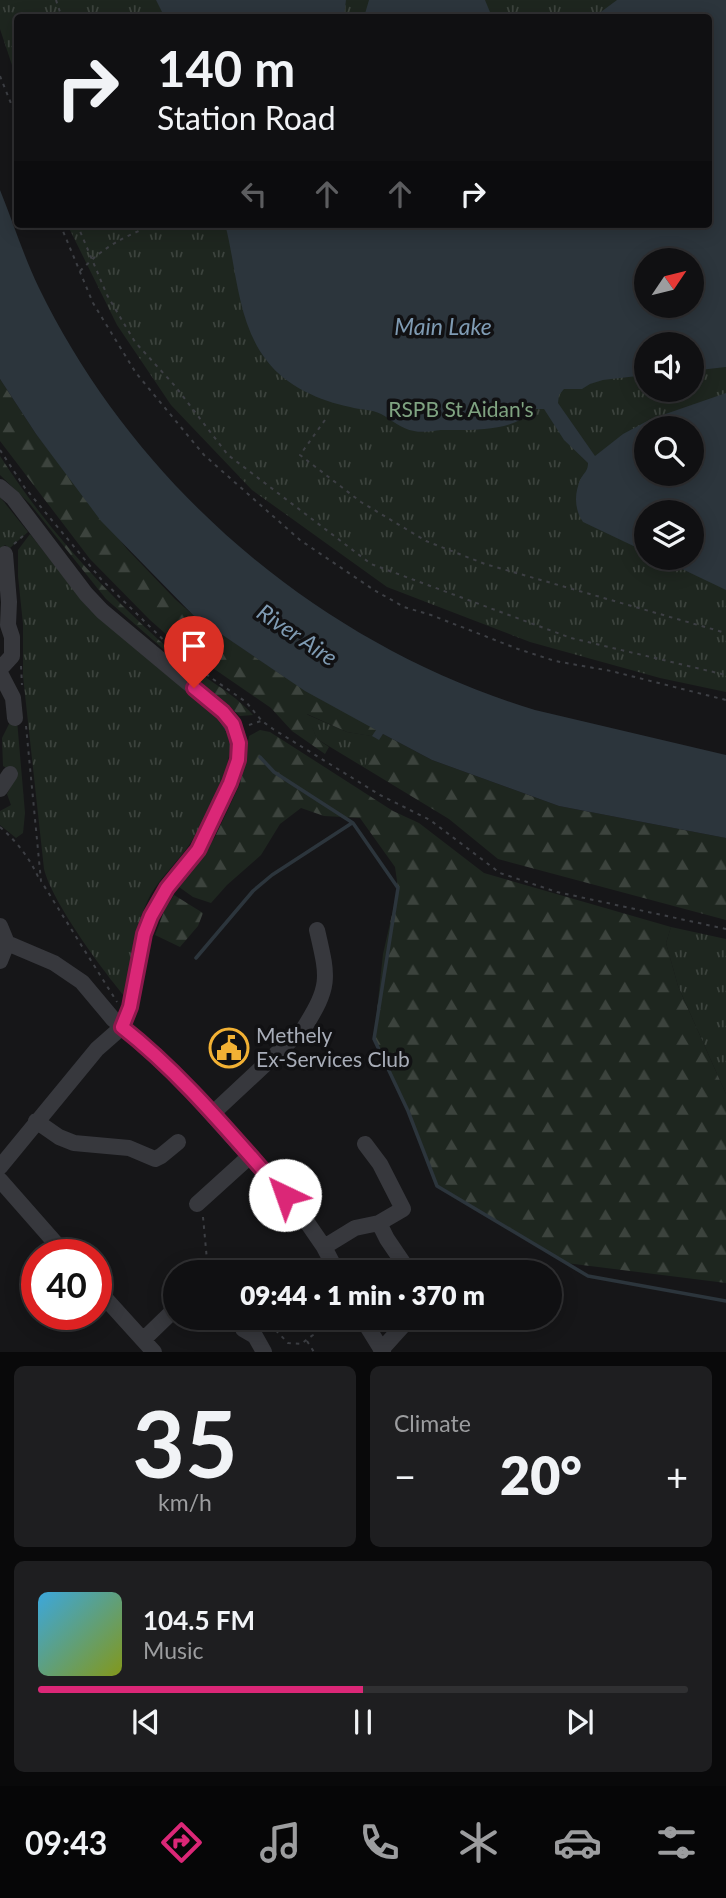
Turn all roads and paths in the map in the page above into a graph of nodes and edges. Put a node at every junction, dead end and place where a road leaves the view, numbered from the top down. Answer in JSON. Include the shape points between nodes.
{"nodes":[{"id":1,"x":0,"y":76,"type":"edge"},
{"id":2,"x":14,"y":111,"type":"edge"},
{"id":3,"x":62,"y":228,"type":"edge"},
{"id":4,"x":80,"y":228,"type":"edge"},
{"id":5,"x":146,"y":228,"type":"edge"},
{"id":6,"x":92,"y":259,"type":"junction"},
{"id":7,"x":80,"y":271,"type":"junction"},
{"id":8,"x":326,"y":420,"type":"dead end"},
{"id":9,"x":0,"y":450,"type":"edge"},
{"id":10,"x":0,"y":487,"type":"edge"},
{"id":11,"x":35,"y":527,"type":"junction"},
{"id":12,"x":8,"y":551,"type":"joint"},
{"id":13,"x":726,"y":633,"type":"edge"},
{"id":14,"x":16,"y":659,"type":"junction"},
{"id":15,"x":0,"y":671,"type":"edge"},
{"id":16,"x":726,"y":675,"type":"edge"},
{"id":17,"x":18,"y":693,"type":"junction"},
{"id":18,"x":726,"y":700,"type":"edge"},
{"id":19,"x":20,"y":717,"type":"joint"},
{"id":20,"x":9,"y":774,"type":"dead end"},
{"id":21,"x":0,"y":789,"type":"edge"},
{"id":22,"x":0,"y":827,"type":"edge"},
{"id":23,"x":41,"y":881,"type":"junction"},
{"id":24,"x":0,"y":926,"type":"edge"},
{"id":25,"x":726,"y":929,"type":"edge"},
{"id":26,"x":317,"y":930,"type":"dead end"},
{"id":27,"x":7,"y":943,"type":"junction"},
{"id":28,"x":0,"y":961,"type":"edge"},
{"id":29,"x":130,"y":1007,"type":"junction"},
{"id":30,"x":122,"y":1027,"type":"junction"},
{"id":31,"x":212,"y":1114,"type":"junction"},
{"id":32,"x":36,"y":1121,"type":"junction"},
{"id":33,"x":178,"y":1142,"type":"dead end"},
{"id":34,"x":365,"y":1144,"type":"dead end"},
{"id":35,"x":250,"y":1156,"type":"junction"},
{"id":36,"x":0,"y":1167,"type":"edge"},
{"id":37,"x":0,"y":1180,"type":"edge"},
{"id":38,"x":197,"y":1204,"type":"joint"},
{"id":39,"x":379,"y":1223,"type":"junction"},
{"id":40,"x":52,"y":1239,"type":"edge"},
{"id":41,"x":324,"y":1247,"type":"junction"},
{"id":42,"x":208,"y":1260,"type":"edge"},
{"id":43,"x":331,"y":1260,"type":"edge"},
{"id":44,"x":400,"y":1260,"type":"edge"},
{"id":45,"x":112,"y":1306,"type":"edge"},
{"id":46,"x":163,"y":1325,"type":"edge"},
{"id":47,"x":245,"y":1330,"type":"edge"},
{"id":48,"x":276,"y":1330,"type":"edge"},
{"id":49,"x":312,"y":1330,"type":"edge"},
{"id":50,"x":369,"y":1330,"type":"edge"},
{"id":51,"x":400,"y":1330,"type":"edge"},
{"id":52,"x":306,"y":1340,"type":"junction"},
{"id":53,"x":148,"y":1346,"type":"edge"},
{"id":54,"x":382,"y":1351,"type":"edge"},
{"id":55,"x":264,"y":1352,"type":"edge"},
{"id":56,"x":314,"y":1352,"type":"edge"}],
"edges":[{"from":1,"to":2,"type":"path"},
{"from":3,"to":7,"type":"path"},
{"from":4,"to":6,"type":"path"},
{"from":5,"to":6,"type":"path","via":[[116,241]]},
{"from":6,"to":7,"type":"path"},
{"from":6,"to":16,"type":"path","via":[[135,342],[228,455],[371,564],[571,638]]},
{"from":7,"to":18,"type":"path","via":[[93,303],[136,373],[204,455],[300,540],[374,590],[404,607],[530,653]]},
{"from":8,"to":13,"type":"path","via":[[300,455],[361,502],[426,541],[485,564]]},
{"from":9,"to":25,"type":"path","via":[[25,488],[101,579],[180,656],[246,702],[273,729],[430,820],[500,873],[557,892]]},
{"from":10,"to":11,"type":"street"},
{"from":11,"to":12,"type":"path"},
{"from":11,"to":29,"type":"street","via":[[102,611],[223,712],[239,743],[238,760],[212,823],[151,916]]},
{"from":12,"to":14,"type":"street"},
{"from":14,"to":15,"type":"street"},
{"from":14,"to":17,"type":"path"},
{"from":15,"to":17,"type":"street"},
{"from":17,"to":19,"type":"street"},
{"from":19,"to":23,"type":"path"},
{"from":20,"to":21,"type":"street"},
{"from":22,"to":23,"type":"path","via":[[32,862]]},
{"from":23,"to":29,"type":"path","via":[[118,1003]]},
{"from":24,"to":27,"type":"street"},
{"from":26,"to":31,"type":"street","via":[[327,980],[315,1011],[304,1028]]},
{"from":27,"to":28,"type":"street"},
{"from":27,"to":30,"type":"street","via":[[70,972]]},
{"from":29,"to":30,"type":"street"},
{"from":30,"to":31,"type":"street"},
{"from":30,"to":32,"type":"street","via":[[97,1049]]},
{"from":31,"to":35,"type":"street"},
{"from":32,"to":33,"type":"street","via":[[74,1143],[129,1148],[155,1159]]},
{"from":32,"to":36,"type":"street"},
{"from":34,"to":39,"type":"street","via":[[403,1209]]},
{"from":35,"to":38,"type":"street"},
{"from":35,"to":41,"type":"street","via":[[302,1214]]},
{"from":37,"to":40,"type":"street"},
{"from":38,"to":42,"type":"path","via":[[202,1210]]},
{"from":39,"to":41,"type":"street","via":[[355,1228]]},
{"from":39,"to":44,"type":"street"},
{"from":41,"to":43,"type":"street"},
{"from":45,"to":53,"type":"street"},
{"from":46,"to":53,"type":"street"},
{"from":47,"to":55,"type":"street","via":[[256,1336]]},
{"from":48,"to":52,"type":"path","via":[[288,1343]]},
{"from":49,"to":52,"type":"path","via":[[313,1335]]},
{"from":50,"to":54,"type":"street"},
{"from":51,"to":54,"type":"street"},
{"from":52,"to":56,"type":"path"}]}
